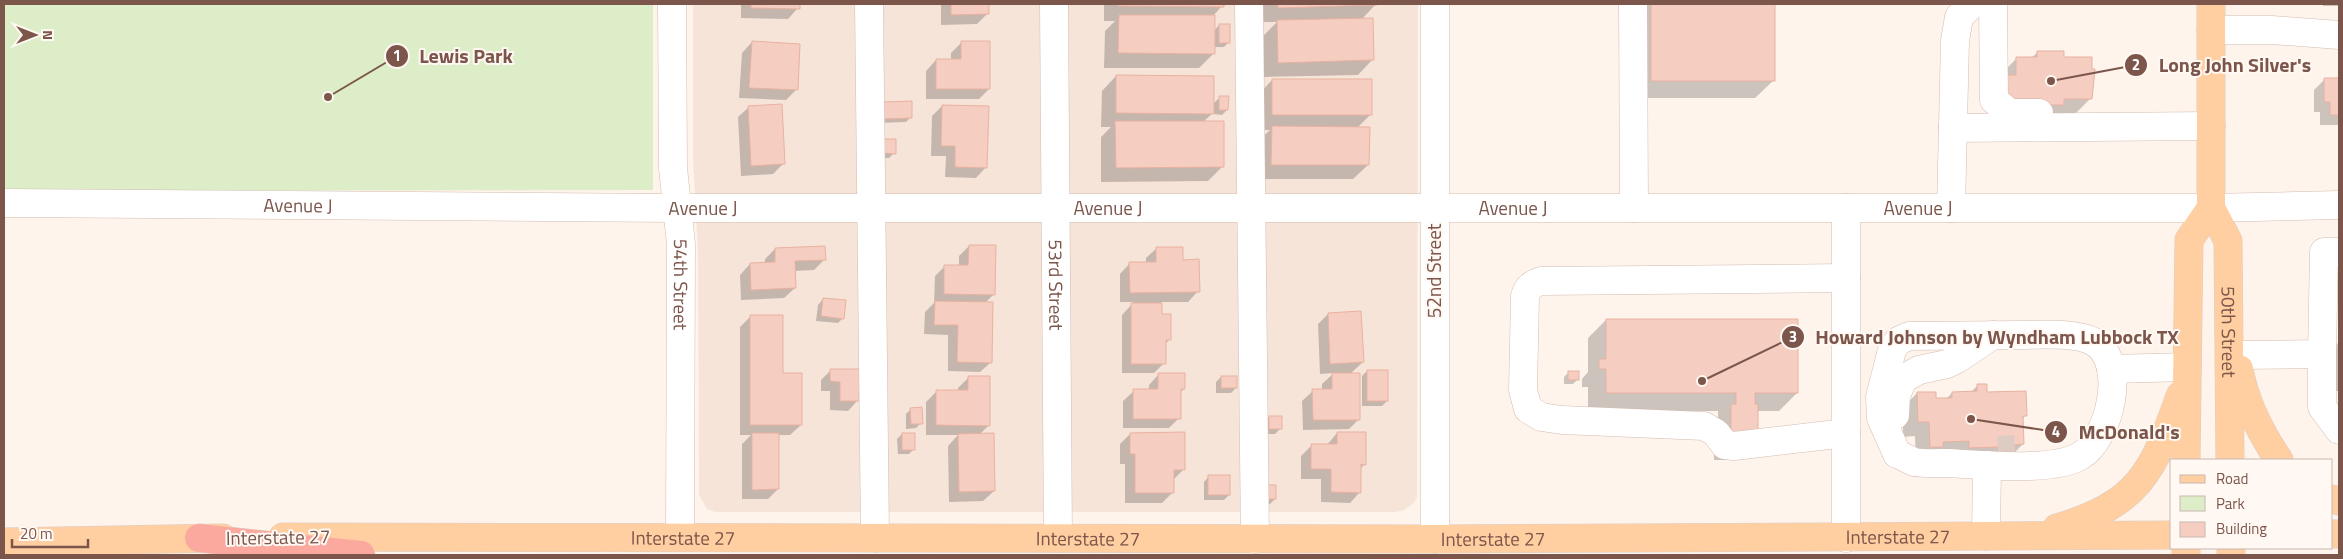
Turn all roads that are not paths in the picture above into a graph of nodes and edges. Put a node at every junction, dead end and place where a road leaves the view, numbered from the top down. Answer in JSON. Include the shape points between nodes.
{"nodes":[{"id":1,"x":672,"y":4,"type":"edge"},
{"id":2,"x":869,"y":4,"type":"edge"},
{"id":3,"x":1054,"y":4,"type":"edge"},
{"id":4,"x":1250,"y":4,"type":"edge"},
{"id":5,"x":1435,"y":4,"type":"edge"},
{"id":6,"x":1633,"y":4,"type":"edge"},
{"id":7,"x":1972,"y":4,"type":"edge"},
{"id":8,"x":1994,"y":4,"type":"edge"},
{"id":9,"x":2211,"y":17,"type":"edge"},
{"id":10,"x":2339,"y":35,"type":"edge"},
{"id":11,"x":2211,"y":126,"type":"junction"},
{"id":12,"x":2104,"y":127,"type":"junction"},
{"id":13,"x":1953,"y":128,"type":"junction"},
{"id":14,"x":4,"y":203,"type":"edge"},
{"id":15,"x":2339,"y":205,"type":"edge"},
{"id":16,"x":677,"y":208,"type":"junction"},
{"id":17,"x":870,"y":208,"type":"junction"},
{"id":18,"x":1056,"y":208,"type":"junction"},
{"id":19,"x":1252,"y":208,"type":"junction"},
{"id":20,"x":1434,"y":208,"type":"junction"},
{"id":21,"x":1634,"y":208,"type":"junction"},
{"id":22,"x":1846,"y":208,"type":"junction"},
{"id":23,"x":1951,"y":208,"type":"junction"},
{"id":24,"x":2211,"y":208,"type":"junction"},
{"id":25,"x":2339,"y":252,"type":"edge"},
{"id":26,"x":1846,"y":278,"type":"junction"},
{"id":27,"x":2229,"y":314,"type":"junction"},
{"id":28,"x":1993,"y":335,"type":"junction"},
{"id":29,"x":2322,"y":354,"type":"junction"},
{"id":30,"x":2236,"y":355,"type":"junction"},
{"id":31,"x":2111,"y":368,"type":"junction"},
{"id":32,"x":2187,"y":373,"type":"junction"},
{"id":33,"x":2339,"y":430,"type":"edge"},
{"id":34,"x":1846,"y":433,"type":"junction"},
{"id":35,"x":2000,"y":455,"type":"junction"},
{"id":36,"x":2186,"y":459,"type":"edge"},
{"id":37,"x":2230,"y":459,"type":"edge"},
{"id":38,"x":2279,"y":459,"type":"edge"},
{"id":39,"x":2170,"y":535,"type":"edge"},
{"id":40,"x":1998,"y":536,"type":"junction"},
{"id":41,"x":680,"y":537,"type":"junction"},
{"id":42,"x":199,"y":538,"type":"junction"},
{"id":43,"x":875,"y":538,"type":"junction"},
{"id":44,"x":1058,"y":538,"type":"junction"},
{"id":45,"x":1846,"y":538,"type":"junction"},
{"id":46,"x":1255,"y":539,"type":"junction"},
{"id":47,"x":1435,"y":539,"type":"junction"},
{"id":48,"x":4,"y":542,"type":"edge"},
{"id":49,"x":361,"y":555,"type":"edge"}],
"edges":[{"from":1,"to":16,"type":"street","name":"54th Street","via":[[673,168]]},
{"from":2,"to":17,"type":"street"},
{"from":3,"to":18,"type":"street","name":"53rd Street"},
{"from":4,"to":19,"type":"street"},
{"from":5,"to":20,"type":"street","name":"52nd Street"},
{"from":6,"to":21,"type":"street"},
{"from":7,"to":13,"type":"street","via":[[1959,17],[1955,42]]},
{"from":8,"to":12,"type":"street","via":[[1994,100],[2010,113],[2094,113]]},
{"from":9,"to":10,"type":"street","via":[[2272,30]]},
{"from":9,"to":11,"type":"main road","name":"50th Street"},
{"from":11,"to":12,"type":"street"},
{"from":11,"to":24,"type":"main road","name":"50th Street"},
{"from":12,"to":13,"type":"street"},
{"from":13,"to":23,"type":"street"},
{"from":14,"to":16,"type":"street","name":"Avenue J"},
{"from":15,"to":24,"type":"street","name":"Avenue J"},
{"from":16,"to":17,"type":"street","name":"Avenue J"},
{"from":16,"to":41,"type":"street","name":"54th Street","via":[[681,244]]},
{"from":17,"to":18,"type":"street","name":"Avenue J"},
{"from":17,"to":43,"type":"street"},
{"from":18,"to":19,"type":"street","name":"Avenue J"},
{"from":18,"to":44,"type":"street","name":"53rd Street"},
{"from":19,"to":20,"type":"street","name":"Avenue J"},
{"from":19,"to":46,"type":"street"},
{"from":20,"to":21,"type":"street","name":"Avenue J"},
{"from":20,"to":47,"type":"street","name":"52nd Street"},
{"from":21,"to":22,"type":"street","name":"Avenue J"},
{"from":22,"to":23,"type":"street","name":"Avenue J"},
{"from":22,"to":26,"type":"street"},
{"from":23,"to":24,"type":"street","name":"Avenue J"},
{"from":24,"to":27,"type":"main road","name":"50th Street","via":[[2228,241]]},
{"from":24,"to":32,"type":"main road","via":[[2189,240]]},
{"from":25,"to":29,"type":"street","via":[[2324,252]]},
{"from":26,"to":34,"type":"street"},
{"from":26,"to":34,"type":"street","via":[[1534,283],[1525,296],[1523,390],[1528,409],[1541,417],[1704,426],[1716,433],[1725,445]]},
{"from":27,"to":30,"type":"main road"},
{"from":27,"to":37,"type":"main road","name":"50th Street"},
{"from":28,"to":31,"type":"street","via":[[2085,338],[2096,343]]},
{"from":28,"to":35,"type":"street","via":[[1947,364],[1920,370],[1903,379],[1896,396],[1896,422],[1900,437],[1910,447],[1924,451]]},
{"from":28,"to":35,"type":"street","via":[[1909,336],[1898,341],[1892,350],[1880,397],[1881,418],[1897,454],[1914,462]]},
{"from":29,"to":30,"type":"street"},
{"from":29,"to":33,"type":"street","via":[[2322,407]]},
{"from":30,"to":38,"type":"main road","via":[[2253,418]]},
{"from":31,"to":32,"type":"street"},
{"from":31,"to":35,"type":"street","via":[[2112,394],[2108,416],[2102,431],[2080,456],[2050,465]]},
{"from":32,"to":36,"type":"main road"},
{"from":32,"to":40,"type":"main road","via":[[2154,462],[2137,486],[2115,504],[2088,518],[2052,530]]},
{"from":34,"to":45,"type":"street"},
{"from":35,"to":40,"type":"street"},
{"from":39,"to":40,"type":"main road","name":"Interstate 27"},
{"from":40,"to":45,"type":"main road","name":"Interstate 27"},
{"from":41,"to":42,"type":"main road","name":"Interstate 27"},
{"from":41,"to":43,"type":"main road","name":"Interstate 27"},
{"from":42,"to":48,"type":"main road","name":"Interstate 27"},
{"from":42,"to":49,"type":"highway"},
{"from":43,"to":44,"type":"main road","name":"Interstate 27"},
{"from":44,"to":46,"type":"main road","name":"Interstate 27"},
{"from":45,"to":47,"type":"main road","name":"Interstate 27"},
{"from":46,"to":47,"type":"main road","name":"Interstate 27"}]}
